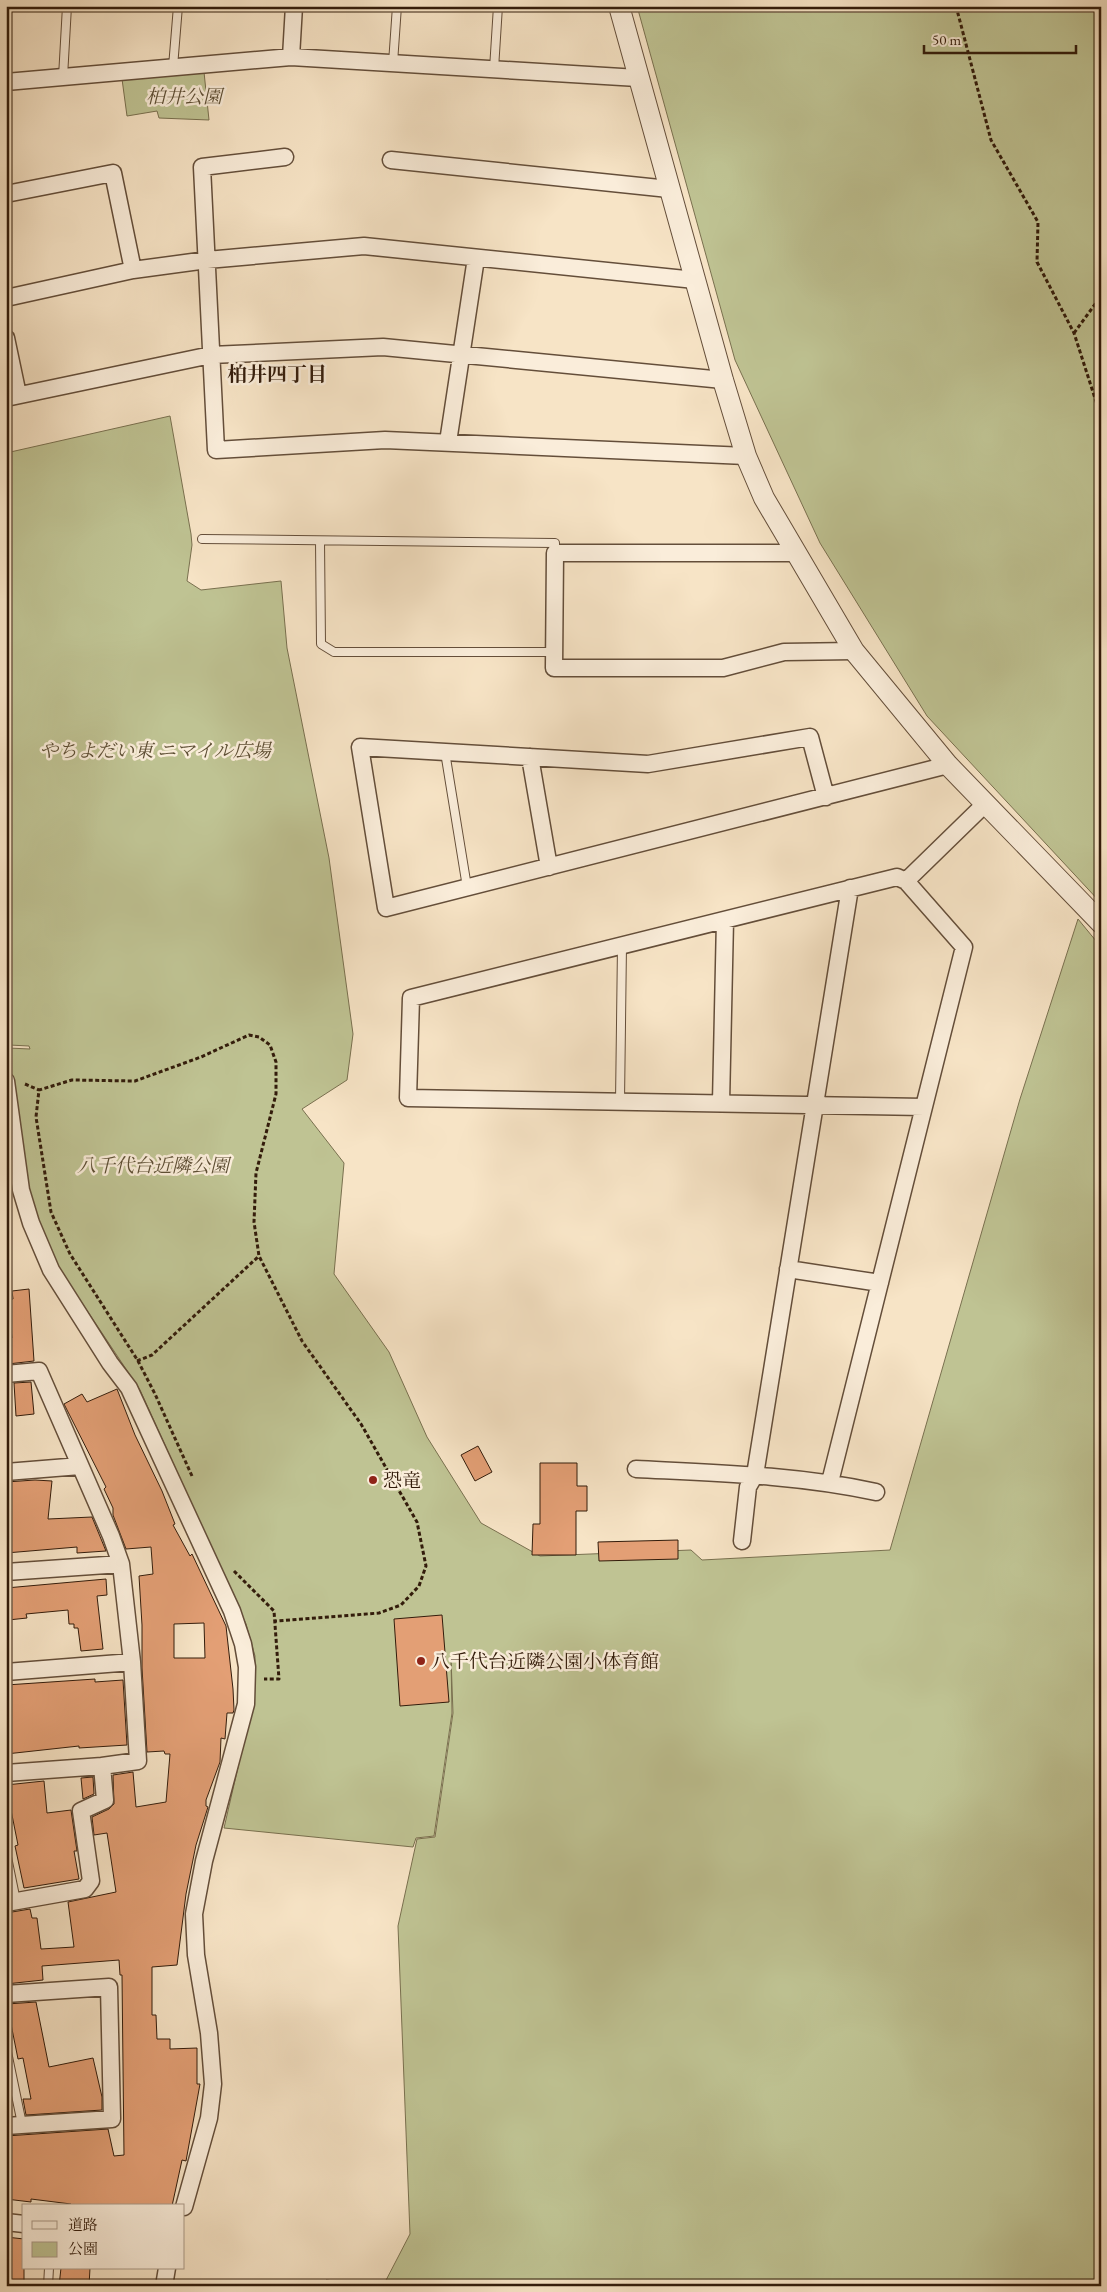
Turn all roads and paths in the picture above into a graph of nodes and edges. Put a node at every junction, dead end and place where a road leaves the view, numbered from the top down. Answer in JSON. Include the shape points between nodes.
{"nodes":[{"id":1,"x":67,"y":6,"type":"edge"},
{"id":2,"x":178,"y":6,"type":"edge"},
{"id":3,"x":294,"y":6,"type":"edge"},
{"id":4,"x":397,"y":6,"type":"edge"},
{"id":5,"x":498,"y":6,"type":"edge"},
{"id":6,"x":619,"y":6,"type":"edge"},
{"id":7,"x":956,"y":6,"type":"edge"},
{"id":8,"x":290,"y":57,"type":"junction"},
{"id":9,"x":393,"y":63,"type":"junction"},
{"id":10,"x":174,"y":67,"type":"junction"},
{"id":11,"x":494,"y":69,"type":"junction"},
{"id":12,"x":63,"y":77,"type":"junction"},
{"id":13,"x":638,"y":78,"type":"junction"},
{"id":14,"x":6,"y":82,"type":"edge"},
{"id":15,"x":285,"y":157,"type":"dead end"},
{"id":16,"x":391,"y":160,"type":"dead end"},
{"id":17,"x":669,"y":189,"type":"junction"},
{"id":18,"x":6,"y":194,"type":"edge"},
{"id":19,"x":476,"y":258,"type":"junction"},
{"id":20,"x":207,"y":260,"type":"junction"},
{"id":21,"x":133,"y":270,"type":"junction"},
{"id":22,"x":695,"y":280,"type":"junction"},
{"id":23,"x":1101,"y":296,"type":"edge"},
{"id":24,"x":6,"y":298,"type":"edge"},
{"id":25,"x":1074,"y":333,"type":"junction"},
{"id":26,"x":6,"y":338,"type":"edge"},
{"id":27,"x":461,"y":354,"type":"junction"},
{"id":28,"x":212,"y":355,"type":"junction"},
{"id":29,"x":723,"y":380,"type":"junction"},
{"id":30,"x":12,"y":397,"type":"edge"},
{"id":31,"x":1101,"y":417,"type":"edge"},
{"id":32,"x":448,"y":442,"type":"junction"},
{"id":33,"x":746,"y":456,"type":"junction"},
{"id":34,"x":202,"y":539,"type":"dead end"},
{"id":35,"x":320,"y":541,"type":"junction"},
{"id":36,"x":555,"y":553,"type":"junction"},
{"id":37,"x":796,"y":553,"type":"junction"},
{"id":38,"x":854,"y":651,"type":"junction"},
{"id":39,"x":554,"y":652,"type":"junction"},
{"id":40,"x":444,"y":752,"type":"junction"},
{"id":41,"x":530,"y":757,"type":"junction"},
{"id":42,"x":948,"y":765,"type":"junction"},
{"id":43,"x":826,"y":797,"type":"junction"},
{"id":44,"x":985,"y":804,"type":"junction"},
{"id":45,"x":549,"y":867,"type":"junction"},
{"id":46,"x":906,"y":881,"type":"junction"},
{"id":47,"x":467,"y":887,"type":"junction"},
{"id":48,"x":850,"y":888,"type":"junction"},
{"id":49,"x":725,"y":920,"type":"junction"},
{"id":50,"x":1101,"y":923,"type":"edge"},
{"id":51,"x":622,"y":945,"type":"junction"},
{"id":52,"x":6,"y":1081,"type":"edge"},
{"id":53,"x":23,"y":1083,"type":"dead end"},
{"id":54,"x":39,"y":1090,"type":"junction"},
{"id":55,"x":620,"y":1102,"type":"junction"},
{"id":56,"x":721,"y":1103,"type":"junction"},
{"id":57,"x":815,"y":1105,"type":"junction"},
{"id":58,"x":924,"y":1107,"type":"junction"},
{"id":59,"x":259,"y":1256,"type":"junction"},
{"id":60,"x":788,"y":1269,"type":"junction"},
{"id":61,"x":880,"y":1283,"type":"junction"},
{"id":62,"x":138,"y":1361,"type":"junction"},
{"id":63,"x":132,"y":1364,"type":"dead end"},
{"id":64,"x":6,"y":1374,"type":"edge"},
{"id":65,"x":80,"y":1466,"type":"junction"},
{"id":66,"x":636,"y":1469,"type":"dead end"},
{"id":67,"x":6,"y":1472,"type":"edge"},
{"id":68,"x":755,"y":1475,"type":"junction"},
{"id":69,"x":195,"y":1482,"type":"dead end"},
{"id":70,"x":830,"y":1482,"type":"junction"},
{"id":71,"x":876,"y":1492,"type":"dead end"},
{"id":72,"x":742,"y":1541,"type":"dead end"},
{"id":73,"x":121,"y":1564,"type":"junction"},
{"id":74,"x":234,"y":1570,"type":"dead end"},
{"id":75,"x":6,"y":1572,"type":"edge"},
{"id":76,"x":276,"y":1622,"type":"junction"},
{"id":77,"x":132,"y":1662,"type":"junction"},
{"id":78,"x":6,"y":1672,"type":"edge"},
{"id":79,"x":279,"y":1679,"type":"dead end"},
{"id":80,"x":102,"y":1766,"type":"junction"},
{"id":81,"x":6,"y":1773,"type":"edge"},
{"id":82,"x":6,"y":1852,"type":"edge"},
{"id":83,"x":11,"y":1902,"type":"edge"},
{"id":84,"x":6,"y":1994,"type":"edge"},
{"id":85,"x":6,"y":2047,"type":"edge"},
{"id":86,"x":14,"y":2125,"type":"edge"},
{"id":87,"x":185,"y":2204,"type":"edge"},
{"id":88,"x":6,"y":2222,"type":"edge"},
{"id":89,"x":22,"y":2224,"type":"edge"},
{"id":90,"x":49,"y":2270,"type":"edge"},
{"id":91,"x":167,"y":2270,"type":"edge"},
{"id":92,"x":326,"y":2281,"type":"dead end"},
{"id":93,"x":48,"y":2286,"type":"edge"},
{"id":94,"x":164,"y":2286,"type":"edge"},
{"id":95,"x":368,"y":2286,"type":"edge"}],
"edges":[{"from":1,"to":12,"type":"lane"},
{"from":2,"to":10,"type":"lane"},
{"from":3,"to":8,"type":"street"},
{"from":4,"to":9,"type":"lane"},
{"from":5,"to":11,"type":"lane"},
{"from":6,"to":13,"type":"street"},
{"from":7,"to":25,"type":"path","via":[[991,140],[1038,222],[1037,262]]},
{"from":8,"to":9,"type":"street"},
{"from":8,"to":10,"type":"street"},
{"from":9,"to":11,"type":"street"},
{"from":10,"to":12,"type":"street"},
{"from":11,"to":13,"type":"street"},
{"from":12,"to":14,"type":"street"},
{"from":13,"to":17,"type":"street"},
{"from":15,"to":20,"type":"street","via":[[202,166]]},
{"from":16,"to":17,"type":"street"},
{"from":17,"to":22,"type":"street"},
{"from":18,"to":21,"type":"street","via":[[113,173]]},
{"from":19,"to":20,"type":"street","via":[[364,246]]},
{"from":19,"to":22,"type":"street"},
{"from":19,"to":27,"type":"street"},
{"from":20,"to":21,"type":"street"},
{"from":20,"to":28,"type":"street"},
{"from":21,"to":24,"type":"street"},
{"from":22,"to":29,"type":"street"},
{"from":23,"to":25,"type":"path"},
{"from":25,"to":31,"type":"path"},
{"from":26,"to":30,"type":"street"},
{"from":27,"to":28,"type":"street","via":[[383,346]]},
{"from":27,"to":29,"type":"street"},
{"from":27,"to":32,"type":"street"},
{"from":28,"to":30,"type":"street"},
{"from":28,"to":32,"type":"street","via":[[216,450],[385,440]]},
{"from":29,"to":33,"type":"street"},
{"from":32,"to":33,"type":"street"},
{"from":33,"to":37,"type":"street","via":[[764,498]]},
{"from":34,"to":35,"type":"lane"},
{"from":35,"to":36,"type":"lane","via":[[555,543]]},
{"from":35,"to":39,"type":"lane","via":[[321,644],[334,652]]},
{"from":36,"to":37,"type":"street"},
{"from":36,"to":39,"type":"street"},
{"from":37,"to":38,"type":"street"},
{"from":38,"to":39,"type":"street","via":[[784,652],[723,668],[554,668]]},
{"from":38,"to":42,"type":"street"},
{"from":40,"to":41,"type":"street"},
{"from":40,"to":47,"type":"lane"},
{"from":40,"to":47,"type":"street","via":[[360,747],[386,908]]},
{"from":41,"to":43,"type":"street","via":[[648,764],[810,737]]},
{"from":41,"to":45,"type":"street"},
{"from":42,"to":43,"type":"street"},
{"from":42,"to":44,"type":"street"},
{"from":43,"to":45,"type":"street"},
{"from":44,"to":46,"type":"street"},
{"from":44,"to":50,"type":"street"},
{"from":45,"to":47,"type":"street"},
{"from":46,"to":48,"type":"street","via":[[897,877]]},
{"from":46,"to":58,"type":"street","via":[[964,947]]},
{"from":48,"to":49,"type":"street"},
{"from":48,"to":57,"type":"street"},
{"from":49,"to":51,"type":"street"},
{"from":49,"to":56,"type":"street"},
{"from":51,"to":55,"type":"lane"},
{"from":51,"to":55,"type":"street","via":[[411,998],[408,1098]]},
{"from":52,"to":87,"type":"street","via":[[21,1190],[44,1254],[51,1270],[129,1388],[248,1647],[243,1731],[204,1861],[194,1914],[196,1955],[209,2033],[213,2084],[209,2118]]},
{"from":53,"to":54,"type":"path"},
{"from":54,"to":59,"type":"path","via":[[72,1080],[135,1081],[249,1036],[259,1037],[270,1045],[276,1062],[276,1094],[256,1172],[254,1222]]},
{"from":54,"to":62,"type":"path","via":[[36,1117],[51,1212],[70,1254]]},
{"from":55,"to":56,"type":"street"},
{"from":56,"to":57,"type":"street"},
{"from":57,"to":58,"type":"street"},
{"from":57,"to":60,"type":"street"},
{"from":58,"to":61,"type":"street"},
{"from":59,"to":62,"type":"path","via":[[152,1355]]},
{"from":59,"to":76,"type":"path","via":[[302,1341],[361,1424],[417,1522],[426,1566],[419,1586],[401,1605],[379,1613]]},
{"from":60,"to":61,"type":"street"},
{"from":60,"to":68,"type":"street"},
{"from":61,"to":70,"type":"street"},
{"from":62,"to":63,"type":"path"},
{"from":62,"to":69,"type":"path"},
{"from":64,"to":65,"type":"street","via":[[39,1371]]},
{"from":65,"to":67,"type":"street"},
{"from":65,"to":73,"type":"street"},
{"from":66,"to":68,"type":"street"},
{"from":68,"to":70,"type":"street"},
{"from":68,"to":72,"type":"street","via":[[748,1487]]},
{"from":70,"to":71,"type":"street"},
{"from":73,"to":75,"type":"street"},
{"from":73,"to":77,"type":"street"},
{"from":74,"to":76,"type":"path","via":[[274,1611]]},
{"from":76,"to":79,"type":"path"},
{"from":77,"to":78,"type":"street"},
{"from":77,"to":80,"type":"street","via":[[138,1762]]},
{"from":80,"to":81,"type":"street"},
{"from":80,"to":83,"type":"street","via":[[105,1800],[81,1811],[91,1880],[84,1888]]},
{"from":82,"to":83,"type":"lane"},
{"from":84,"to":86,"type":"street","via":[[109,1986],[112,2119]]},
{"from":85,"to":86,"type":"lane"},
{"from":88,"to":89,"type":"street"},
{"from":90,"to":93,"type":"lane"},
{"from":91,"to":94,"type":"street"},
{"from":92,"to":95,"type":"path"}]}
